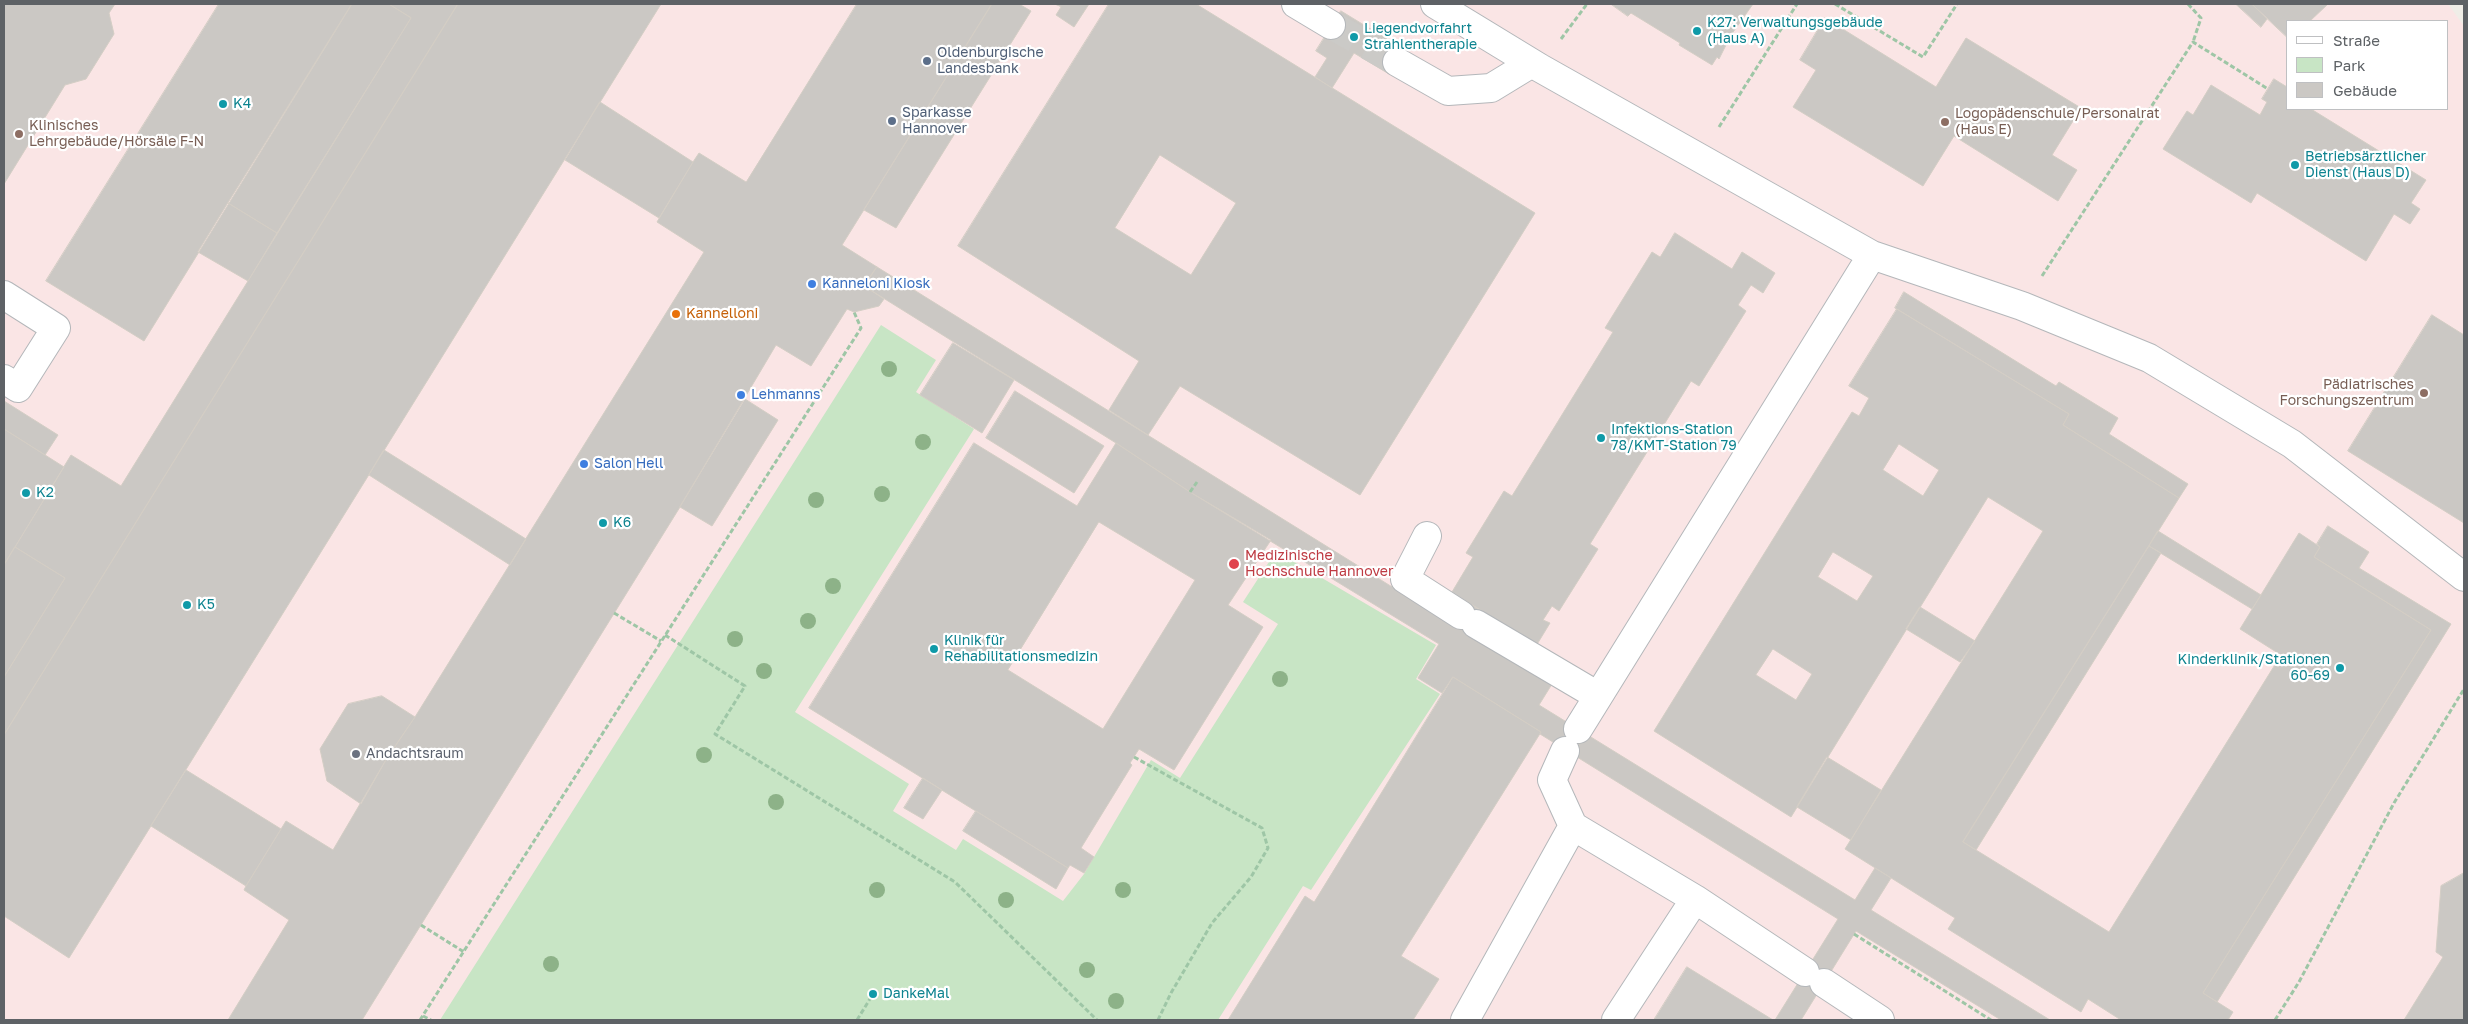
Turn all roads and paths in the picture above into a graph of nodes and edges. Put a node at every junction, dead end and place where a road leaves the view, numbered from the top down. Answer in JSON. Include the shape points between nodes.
{"nodes":[{"id":1,"x":1296,"y":4,"type":"edge"},
{"id":2,"x":1435,"y":4,"type":"edge"},
{"id":3,"x":1587,"y":4,"type":"edge"},
{"id":4,"x":1796,"y":4,"type":"edge"},
{"id":5,"x":1835,"y":4,"type":"edge"},
{"id":6,"x":1957,"y":4,"type":"edge"},
{"id":7,"x":2188,"y":4,"type":"edge"},
{"id":8,"x":1332,"y":25,"type":"tunnel mouth"},
{"id":9,"x":2193,"y":42,"type":"junction"},
{"id":10,"x":1397,"y":62,"type":"tunnel mouth"},
{"id":11,"x":1536,"y":66,"type":"junction"},
{"id":12,"x":2268,"y":89,"type":"dead end"},
{"id":13,"x":1698,"y":159,"type":"junction"},
{"id":14,"x":1872,"y":255,"type":"junction"},
{"id":15,"x":4,"y":295,"type":"edge"},
{"id":16,"x":2022,"y":306,"type":"junction"},
{"id":17,"x":854,"y":312,"type":"dead end"},
{"id":18,"x":4,"y":379,"type":"edge"},
{"id":19,"x":1197,"y":482,"type":"dead end"},
{"id":20,"x":1190,"y":492,"type":"dead end"},
{"id":21,"x":1426,"y":536,"type":"dead end"},
{"id":22,"x":2464,"y":577,"type":"edge"},
{"id":23,"x":614,"y":613,"type":"dead end"},
{"id":24,"x":665,"y":635,"type":"junction"},
{"id":25,"x":661,"y":641,"type":"junction"},
{"id":26,"x":2464,"y":689,"type":"edge"},
{"id":27,"x":1598,"y":696,"type":"junction"},
{"id":28,"x":1134,"y":758,"type":"dead end"},
{"id":29,"x":1573,"y":826,"type":"junction"},
{"id":30,"x":1695,"y":899,"type":"junction"},
{"id":31,"x":421,"y":924,"type":"dead end"},
{"id":32,"x":1854,"y":934,"type":"dead end"},
{"id":33,"x":464,"y":952,"type":"junction"},
{"id":34,"x":873,"y":994,"type":"dead end"},
{"id":35,"x":423,"y":1016,"type":"junction"},
{"id":36,"x":420,"y":1020,"type":"edge"},
{"id":37,"x":431,"y":1020,"type":"edge"},
{"id":38,"x":857,"y":1020,"type":"edge"},
{"id":39,"x":1098,"y":1020,"type":"edge"},
{"id":40,"x":1158,"y":1020,"type":"edge"},
{"id":41,"x":1465,"y":1020,"type":"edge"},
{"id":42,"x":1616,"y":1020,"type":"edge"},
{"id":43,"x":1880,"y":1020,"type":"edge"},
{"id":44,"x":1990,"y":1020,"type":"edge"},
{"id":45,"x":2275,"y":1020,"type":"edge"}],
"edges":[{"from":1,"to":8,"type":"lane"},
{"from":2,"to":11,"type":"lane"},
{"from":3,"to":11,"type":"path"},
{"from":4,"to":13,"type":"path"},
{"from":5,"to":6,"type":"path","via":[[1924,57]]},
{"from":7,"to":9,"type":"path","via":[[2201,18]]},
{"from":9,"to":12,"type":"path"},
{"from":9,"to":16,"type":"path"},
{"from":10,"to":11,"type":"lane","via":[[1448,91],[1491,88]]},
{"from":11,"to":13,"type":"lane"},
{"from":13,"to":14,"type":"lane"},
{"from":14,"to":16,"type":"lane"},
{"from":14,"to":27,"type":"lane"},
{"from":15,"to":18,"type":"lane","via":[[56,328],[18,388]]},
{"from":16,"to":22,"type":"lane","via":[[2149,358],[2292,444]]},
{"from":17,"to":24,"type":"path","via":[[861,328]]},
{"from":19,"to":20,"type":"path"},
{"from":21,"to":27,"type":"lane","via":[[1405,579]]},
{"from":23,"to":25,"type":"path"},
{"from":24,"to":25,"type":"path"},
{"from":24,"to":39,"type":"path","via":[[746,686],[715,734],[956,882]]},
{"from":25,"to":33,"type":"path"},
{"from":26,"to":45,"type":"path","via":[[2394,803],[2299,982]]},
{"from":27,"to":29,"type":"lane","via":[[1552,780]]},
{"from":28,"to":40,"type":"path","via":[[1262,828],[1268,848],[1251,877],[1212,923]]},
{"from":29,"to":30,"type":"lane"},
{"from":29,"to":41,"type":"lane"},
{"from":30,"to":42,"type":"lane"},
{"from":30,"to":43,"type":"lane"},
{"from":31,"to":33,"type":"path"},
{"from":32,"to":44,"type":"path"},
{"from":33,"to":35,"type":"path"},
{"from":34,"to":38,"type":"path"},
{"from":35,"to":36,"type":"path"},
{"from":35,"to":37,"type":"path"}]}
